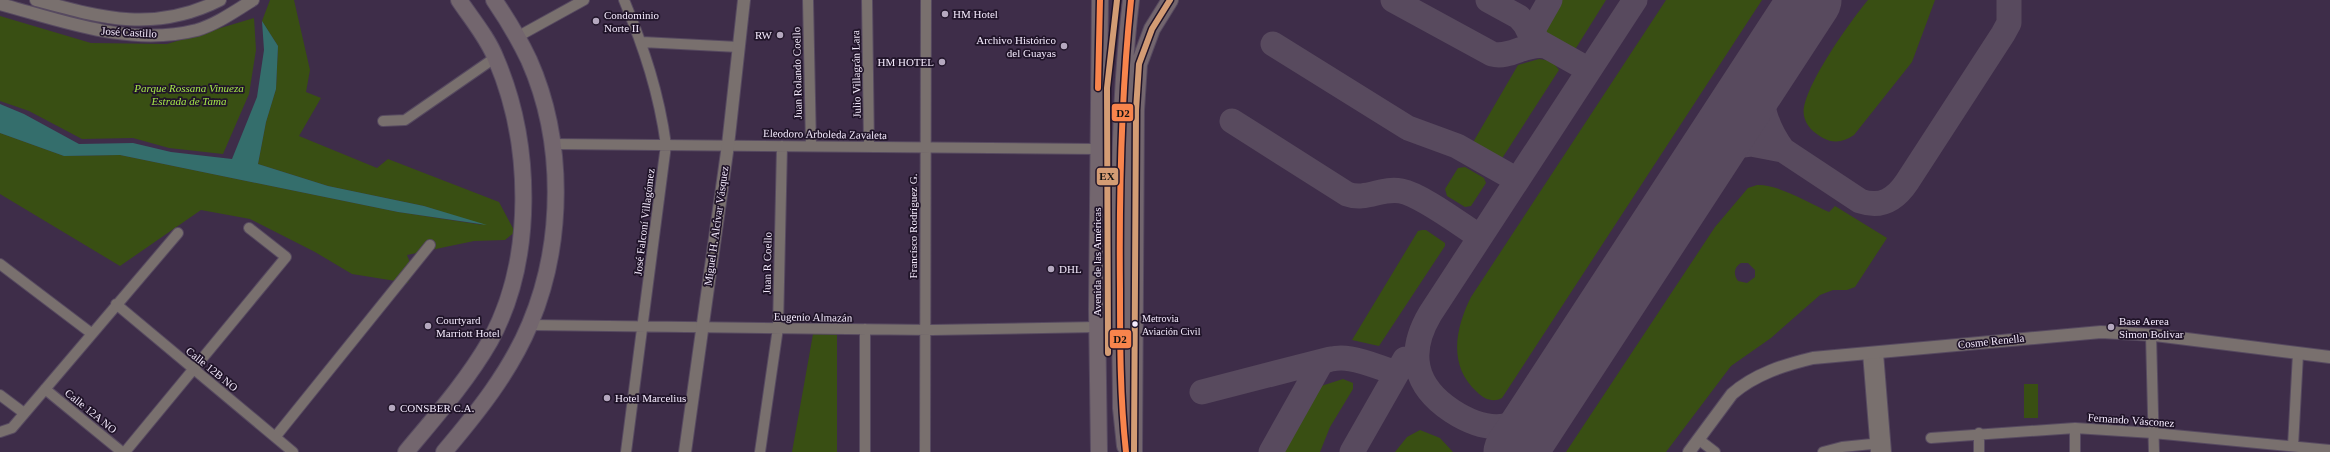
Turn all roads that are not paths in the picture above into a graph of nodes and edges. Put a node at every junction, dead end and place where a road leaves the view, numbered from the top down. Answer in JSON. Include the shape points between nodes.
{"nodes":[{"id":1,"x":36,"y":0,"type":"edge"},
{"id":2,"x":220,"y":0,"type":"edge"},
{"id":3,"x":253,"y":0,"type":"edge"},
{"id":4,"x":459,"y":0,"type":"edge"},
{"id":5,"x":494,"y":0,"type":"edge"},
{"id":6,"x":584,"y":0,"type":"edge"},
{"id":7,"x":624,"y":0,"type":"edge"},
{"id":8,"x":744,"y":0,"type":"edge"},
{"id":9,"x":808,"y":0,"type":"edge"},
{"id":10,"x":867,"y":0,"type":"edge"},
{"id":11,"x":926,"y":0,"type":"edge"},
{"id":12,"x":1100,"y":0,"type":"edge"},
{"id":13,"x":1109,"y":0,"type":"edge"},
{"id":14,"x":1131,"y":0,"type":"edge"},
{"id":15,"x":1158,"y":0,"type":"edge"},
{"id":16,"x":1170,"y":0,"type":"edge"},
{"id":17,"x":0,"y":4,"type":"edge"},
{"id":18,"x":517,"y":37,"type":"junction"},
{"id":19,"x":642,"y":42,"type":"junction"},
{"id":20,"x":738,"y":47,"type":"junction"},
{"id":21,"x":496,"y":57,"type":"junction"},
{"id":22,"x":1139,"y":64,"type":"junction"},
{"id":23,"x":1098,"y":72,"type":"junction"},
{"id":24,"x":383,"y":121,"type":"dead end"},
{"id":25,"x":552,"y":144,"type":"junction"},
{"id":26,"x":666,"y":145,"type":"junction"},
{"id":27,"x":728,"y":145,"type":"junction"},
{"id":28,"x":782,"y":146,"type":"junction"},
{"id":29,"x":811,"y":146,"type":"junction"},
{"id":30,"x":869,"y":147,"type":"junction"},
{"id":31,"x":926,"y":148,"type":"junction"},
{"id":32,"x":1097,"y":149,"type":"junction"},
{"id":33,"x":1136,"y":210,"type":"junction"},
{"id":34,"x":249,"y":228,"type":"dead end"},
{"id":35,"x":178,"y":233,"type":"dead end"},
{"id":36,"x":430,"y":245,"type":"dead end"},
{"id":37,"x":1120,"y":257,"type":"junction"},
{"id":38,"x":0,"y":264,"type":"edge"},
{"id":39,"x":116,"y":304,"type":"junction"},
{"id":40,"x":530,"y":325,"type":"junction"},
{"id":41,"x":643,"y":326,"type":"junction"},
{"id":42,"x":702,"y":327,"type":"junction"},
{"id":43,"x":1096,"y":327,"type":"junction"},
{"id":44,"x":778,"y":328,"type":"junction"},
{"id":45,"x":865,"y":329,"type":"junction"},
{"id":46,"x":925,"y":330,"type":"junction"},
{"id":47,"x":91,"y":333,"type":"junction"},
{"id":48,"x":2151,"y":335,"type":"junction"},
{"id":49,"x":1873,"y":353,"type":"junction"},
{"id":50,"x":2298,"y":354,"type":"junction"},
{"id":51,"x":2330,"y":356,"type":"edge"},
{"id":52,"x":194,"y":371,"type":"junction"},
{"id":53,"x":45,"y":389,"type":"junction"},
{"id":54,"x":0,"y":395,"type":"edge"},
{"id":55,"x":450,"y":400,"type":"junction"},
{"id":56,"x":24,"y":413,"type":"junction"},
{"id":57,"x":2075,"y":428,"type":"junction"},
{"id":58,"x":0,"y":432,"type":"edge"},
{"id":59,"x":1979,"y":433,"type":"junction"},
{"id":60,"x":2153,"y":433,"type":"junction"},
{"id":61,"x":276,"y":436,"type":"junction"},
{"id":62,"x":1930,"y":438,"type":"dead end"},
{"id":63,"x":1698,"y":439,"type":"junction"},
{"id":64,"x":1881,"y":448,"type":"edge"},
{"id":65,"x":2297,"y":448,"type":"edge"},
{"id":66,"x":2330,"y":450,"type":"edge"},
{"id":67,"x":124,"y":452,"type":"edge"},
{"id":68,"x":293,"y":452,"type":"edge"},
{"id":69,"x":406,"y":452,"type":"edge"},
{"id":70,"x":418,"y":452,"type":"edge"},
{"id":71,"x":444,"y":452,"type":"edge"},
{"id":72,"x":626,"y":452,"type":"edge"},
{"id":73,"x":685,"y":452,"type":"edge"},
{"id":74,"x":760,"y":452,"type":"edge"},
{"id":75,"x":865,"y":452,"type":"edge"},
{"id":76,"x":925,"y":452,"type":"edge"},
{"id":77,"x":1099,"y":452,"type":"edge"},
{"id":78,"x":1126,"y":452,"type":"edge"},
{"id":79,"x":1134,"y":452,"type":"edge"},
{"id":80,"x":1688,"y":452,"type":"edge"},
{"id":81,"x":1715,"y":452,"type":"edge"},
{"id":82,"x":1823,"y":452,"type":"edge"},
{"id":83,"x":1979,"y":452,"type":"edge"},
{"id":84,"x":2075,"y":452,"type":"edge"},
{"id":85,"x":2154,"y":452,"type":"edge"}],
"edges":[{"from":1,"to":2,"type":"street","name":"José Castillo","via":[[99,17],[148,21],[202,9]]},
{"from":3,"to":17,"type":"street","name":"José Castillo","via":[[215,23],[196,30],[140,35],[96,30]]},
{"from":4,"to":21,"type":"main road"},
{"from":5,"to":18,"type":"main road"},
{"from":6,"to":18,"type":"street"},
{"from":7,"to":19,"type":"street","name":"José Falconí Villagómez"},
{"from":8,"to":20,"type":"street","name":"Miguel H. Alcívar Vásquez"},
{"from":9,"to":29,"type":"street","name":"Juan Rolando Coello"},
{"from":10,"to":30,"type":"street","name":"Julio Villagrán Lara"},
{"from":11,"to":31,"type":"street","name":"Francísco Rodríguez G."},
{"from":12,"to":23,"type":"main road","name":"Avenida de las Américas"},
{"from":13,"to":23,"type":"main road","name":"Avenida de las Américas"},
{"from":14,"to":37,"type":"main road","via":[[1120,140]]},
{"from":15,"to":22,"type":"main road","via":[[1143,41]]},
{"from":16,"to":22,"type":"main road","via":[[1152,29]]},
{"from":18,"to":25,"type":"main road","via":[[530,62],[543,99]]},
{"from":19,"to":20,"type":"street"},
{"from":19,"to":26,"type":"street","name":"José Falconí Villagómez","via":[[662,110]]},
{"from":20,"to":27,"type":"street","name":"Miguel H. Alcívar Vásquez"},
{"from":21,"to":24,"type":"street","via":[[405,120]]},
{"from":21,"to":55,"type":"main road","via":[[515,110],[524,183],[522,236],[507,304],[490,340]]},
{"from":22,"to":33,"type":"main road","via":[[1136,110]]},
{"from":23,"to":32,"type":"main road","name":"Avenida de las Américas"},
{"from":25,"to":26,"type":"street","name":"Eleodoro Arboleda Zavaleta"},
{"from":25,"to":40,"type":"main road","via":[[556,193],[551,246]]},
{"from":26,"to":27,"type":"street","name":"Eleodoro Arboleda Zavaleta"},
{"from":26,"to":41,"type":"street","name":"José Falconí Villagómez"},
{"from":27,"to":28,"type":"street","name":"Eleodoro Arboleda Zavaleta"},
{"from":27,"to":42,"type":"street","name":"Miguel H. Alcívar Vásquez"},
{"from":28,"to":29,"type":"street","name":"Eleodoro Arboleda Zavaleta"},
{"from":28,"to":44,"type":"street","name":"Juan R Coello"},
{"from":29,"to":30,"type":"street","name":"Eleodoro Arboleda Zavaleta"},
{"from":30,"to":31,"type":"street","name":"Eleodoro Arboleda Zavaleta"},
{"from":31,"to":32,"type":"street","name":"Eleodoro Arboleda Zavaleta"},
{"from":31,"to":46,"type":"street","name":"Francísco Rodríguez G."},
{"from":32,"to":43,"type":"main road","name":"Avenida de las Américas"},
{"from":33,"to":37,"type":"main road"},
{"from":33,"to":79,"type":"main road"},
{"from":34,"to":52,"type":"street","via":[[286,257]]},
{"from":35,"to":39,"type":"street"},
{"from":36,"to":61,"type":"street"},
{"from":37,"to":78,"type":"main road","via":[[1121,408]]},
{"from":38,"to":47,"type":"street"},
{"from":39,"to":47,"type":"street"},
{"from":39,"to":52,"type":"street","name":"Calle 12B NO"},
{"from":40,"to":41,"type":"street","name":"Eugenio Almazán"},
{"from":40,"to":71,"type":"main road","via":[[494,390]]},
{"from":41,"to":42,"type":"street","name":"Eugenio Almazán"},
{"from":41,"to":72,"type":"street","name":"José Falconí Villagómez"},
{"from":42,"to":44,"type":"street","name":"Eugenio Almazán"},
{"from":42,"to":73,"type":"street","name":"Miguel H. Alcívar Vásquez"},
{"from":43,"to":46,"type":"street","name":"Eugenio Almazán"},
{"from":43,"to":77,"type":"main road","name":"Avenida de las Américas"},
{"from":44,"to":45,"type":"street","name":"Eugenio Almazán"},
{"from":44,"to":74,"type":"street","name":"Juan R Coello"},
{"from":45,"to":46,"type":"street","name":"Eugenio Almazán"},
{"from":45,"to":75,"type":"street"},
{"from":46,"to":76,"type":"street","name":"Francísco Rodríguez G."},
{"from":47,"to":53,"type":"street"},
{"from":48,"to":49,"type":"street","name":"Cosme Renella","via":[[2094,333]]},
{"from":48,"to":50,"type":"street","name":"Cosme Renella"},
{"from":48,"to":60,"type":"street"},
{"from":49,"to":63,"type":"street","name":"Cosme Renella","via":[[1813,358],[1754,378],[1732,394]]},
{"from":49,"to":64,"type":"street"},
{"from":50,"to":51,"type":"street","name":"Cosme Renella"},
{"from":50,"to":65,"type":"street"},
{"from":52,"to":61,"type":"street","name":"Calle 12B NO"},
{"from":52,"to":67,"type":"street"},
{"from":53,"to":56,"type":"street"},
{"from":53,"to":67,"type":"street","name":"Calle 12A NO"},
{"from":54,"to":56,"type":"street"},
{"from":55,"to":69,"type":"main road"},
{"from":55,"to":70,"type":"main road","via":[[441,424]]},
{"from":56,"to":58,"type":"street","via":[[12,428]]},
{"from":57,"to":59,"type":"street","name":"Fernando Vásconez"},
{"from":57,"to":60,"type":"street","name":"Fernando Vásconez"},
{"from":57,"to":84,"type":"street"},
{"from":59,"to":62,"type":"street","name":"Fernando Vásconez"},
{"from":59,"to":83,"type":"street"},
{"from":60,"to":65,"type":"street","name":"Fernando Vásconez"},
{"from":60,"to":85,"type":"street"},
{"from":61,"to":68,"type":"street","name":"Calle 12B NO"},
{"from":63,"to":80,"type":"street","name":"Cosme Renella"},
{"from":63,"to":81,"type":"street"},
{"from":64,"to":82,"type":"street","via":[[1842,447]]},
{"from":65,"to":66,"type":"street","name":"Fernando Vásconez"}]}
